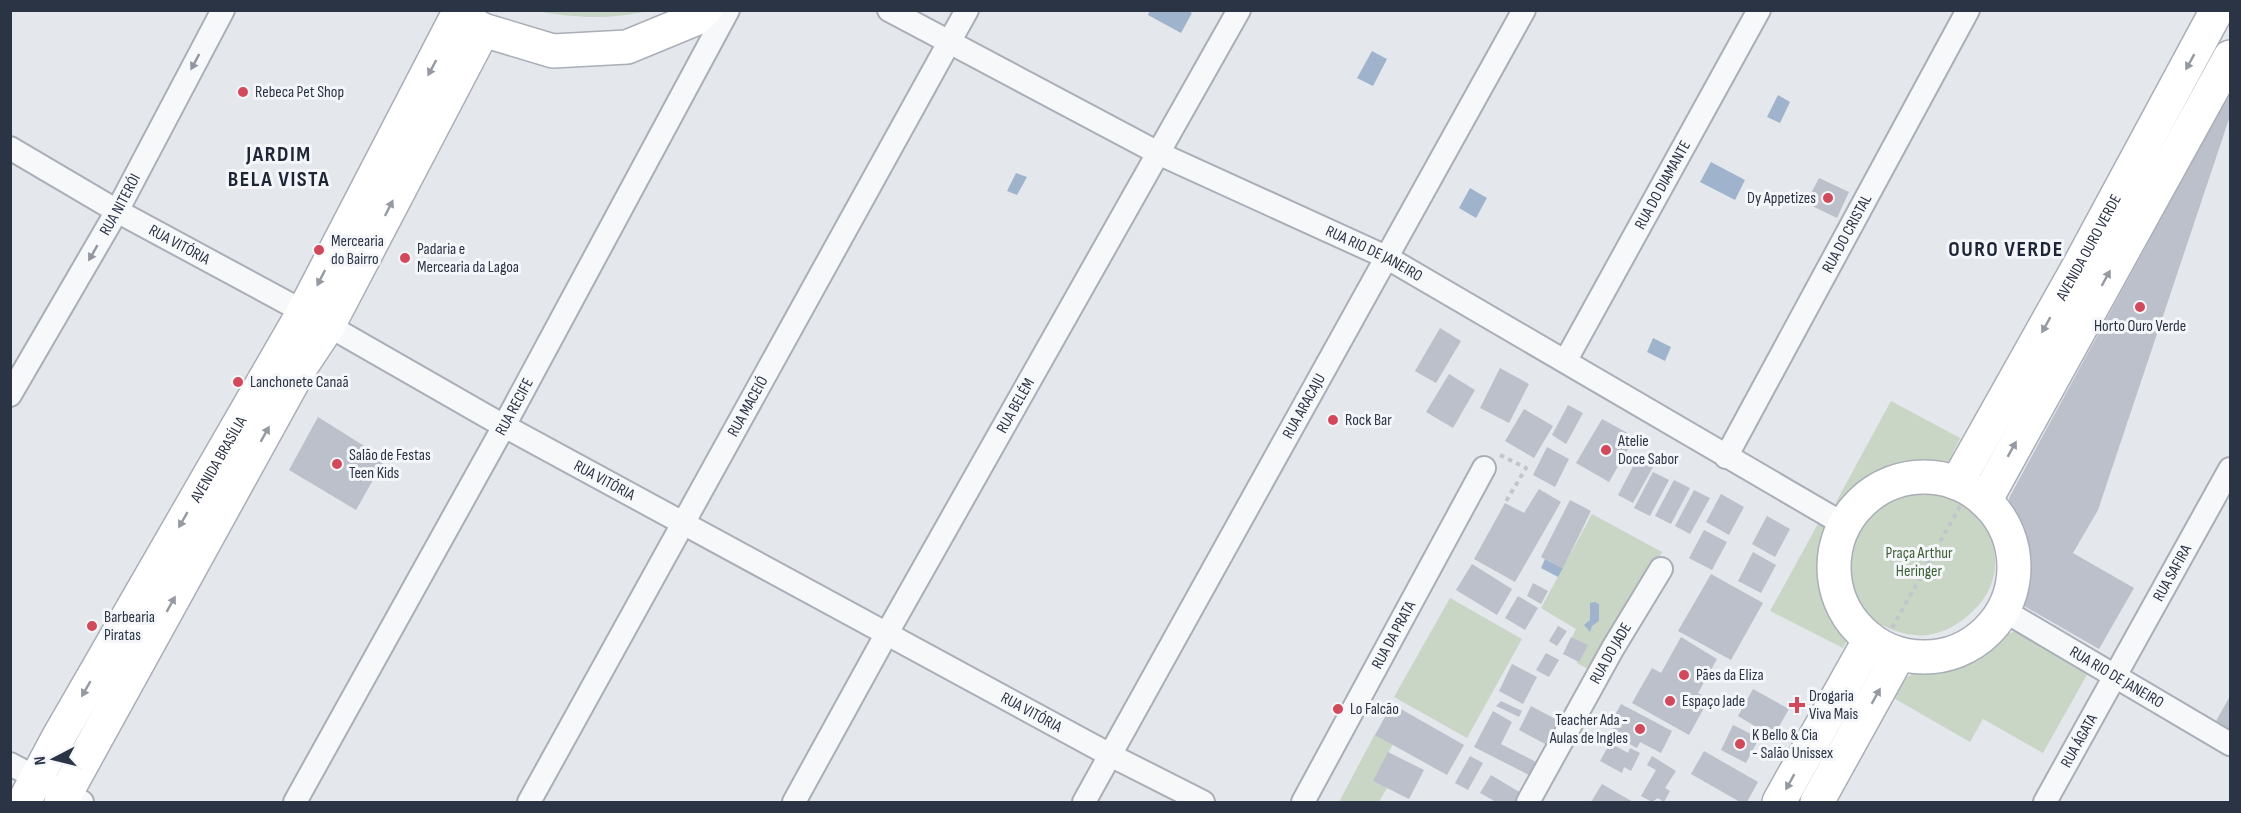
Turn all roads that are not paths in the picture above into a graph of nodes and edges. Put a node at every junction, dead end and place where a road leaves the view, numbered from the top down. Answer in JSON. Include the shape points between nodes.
{"nodes":[{"id":1,"x":223,"y":10,"type":"edge"},
{"id":2,"x":705,"y":10,"type":"edge"},
{"id":3,"x":728,"y":10,"type":"edge"},
{"id":4,"x":888,"y":10,"type":"edge"},
{"id":5,"x":967,"y":10,"type":"edge"},
{"id":6,"x":1239,"y":10,"type":"edge"},
{"id":7,"x":1524,"y":10,"type":"edge"},
{"id":8,"x":1760,"y":10,"type":"edge"},
{"id":9,"x":1968,"y":10,"type":"edge"},
{"id":10,"x":2220,"y":12,"type":"edge"},
{"id":11,"x":464,"y":19,"type":"edge"},
{"id":12,"x":950,"y":41,"type":"junction"},
{"id":13,"x":2230,"y":57,"type":"edge"},
{"id":14,"x":10,"y":147,"type":"edge"},
{"id":15,"x":1160,"y":154,"type":"junction"},
{"id":16,"x":117,"y":211,"type":"junction"},
{"id":17,"x":1386,"y":257,"type":"junction"},
{"id":18,"x":316,"y":319,"type":"junction"},
{"id":19,"x":1566,"y":360,"type":"junction"},
{"id":20,"x":10,"y":395,"type":"edge"},
{"id":21,"x":504,"y":426,"type":"junction"},
{"id":22,"x":1726,"y":457,"type":"junction"},
{"id":23,"x":1484,"y":468,"type":"road end"},
{"id":24,"x":2230,"y":469,"type":"edge"},
{"id":25,"x":1957,"y":483,"type":"junction"},
{"id":26,"x":1985,"y":501,"type":"junction"},
{"id":27,"x":683,"y":523,"type":"junction"},
{"id":28,"x":1845,"y":525,"type":"junction"},
{"id":29,"x":1661,"y":569,"type":"dead end"},
{"id":30,"x":2003,"y":610,"type":"junction"},
{"id":31,"x":887,"y":633,"type":"junction"},
{"id":32,"x":1869,"y":639,"type":"junction"},
{"id":33,"x":1899,"y":654,"type":"junction"},
{"id":34,"x":2113,"y":676,"type":"junction"},
{"id":35,"x":2230,"y":744,"type":"edge"},
{"id":36,"x":1110,"y":755,"type":"junction"},
{"id":37,"x":24,"y":782,"type":"edge"},
{"id":38,"x":70,"y":800,"type":"edge"},
{"id":39,"x":295,"y":802,"type":"edge"},
{"id":40,"x":529,"y":802,"type":"edge"},
{"id":41,"x":794,"y":802,"type":"edge"},
{"id":42,"x":1084,"y":802,"type":"edge"},
{"id":43,"x":1203,"y":802,"type":"edge"},
{"id":44,"x":1303,"y":802,"type":"edge"},
{"id":45,"x":1528,"y":802,"type":"edge"},
{"id":46,"x":1779,"y":802,"type":"edge"},
{"id":47,"x":1817,"y":802,"type":"edge"},
{"id":48,"x":2045,"y":802,"type":"edge"}],
"edges":[{"from":1,"to":16,"type":"street","name":"RUA NITERÓI","one_way":true},
{"from":2,"to":11,"type":"street","via":[[695,20],[627,47],[553,51]]},
{"from":3,"to":21,"type":"street","name":"RUA RECIFE"},
{"from":4,"to":12,"type":"street","name":"RUA RIO DE JANEIRO"},
{"from":5,"to":12,"type":"street","name":"RUA MACEIÓ"},
{"from":6,"to":15,"type":"street","name":"RUA BELÉM"},
{"from":7,"to":17,"type":"street","name":"RUA ARACAJU"},
{"from":8,"to":19,"type":"street","name":"RUA DO DIAMANTE"},
{"from":9,"to":22,"type":"street","name":"RUA DO CRISTAL"},
{"from":10,"to":25,"type":"street","name":"AVENIDA OURO VERDE","one_way":true},
{"from":11,"to":18,"type":"street","name":"AVENIDA BRASÍLIA"},
{"from":12,"to":15,"type":"street","name":"RUA RIO DE JANEIRO"},
{"from":12,"to":27,"type":"street","name":"RUA MACEIÓ"},
{"from":26,"to":13,"type":"street","name":"AVENIDA OURO VERDE","one_way":true},
{"from":14,"to":16,"type":"street","name":"RUA VITÓRIA"},
{"from":15,"to":17,"type":"street","name":"RUA RIO DE JANEIRO"},
{"from":15,"to":31,"type":"street","name":"RUA BELÉM"},
{"from":16,"to":18,"type":"street","name":"RUA VITÓRIA"},
{"from":16,"to":20,"type":"street","name":"RUA NITERÓI","one_way":true},
{"from":17,"to":19,"type":"street","name":"RUA RIO DE JANEIRO"},
{"from":17,"to":36,"type":"street","name":"RUA ARACAJU"},
{"from":18,"to":21,"type":"street","name":"RUA VITÓRIA"},
{"from":18,"to":37,"type":"street","name":"AVENIDA BRASÍLIA","one_way":true,"via":[[58,738]]},
{"from":38,"to":18,"type":"street","name":"AVENIDA BRASÍLIA","one_way":true,"via":[[302,365]]},
{"from":19,"to":22,"type":"street","name":"RUA RIO DE JANEIRO"},
{"from":21,"to":27,"type":"street","name":"RUA VITÓRIA"},
{"from":21,"to":39,"type":"street","name":"RUA RECIFE"},
{"from":22,"to":28,"type":"street","name":"RUA RIO DE JANEIRO"},
{"from":23,"to":44,"type":"street","name":"RUA DA PRATA"},
{"from":24,"to":34,"type":"street","name":"RUA SAFIRA"},
{"from":25,"to":26,"type":"street"},
{"from":25,"to":28,"type":"street","via":[[1920,477],[1893,483],[1869,496]]},
{"from":26,"to":30,"type":"street","via":[[2005,530],[2014,564],[2012,588]]},
{"from":27,"to":31,"type":"street","name":"RUA VITÓRIA"},
{"from":27,"to":40,"type":"street","name":"RUA MACEIÓ"},
{"from":28,"to":32,"type":"street","via":[[1836,548],[1834,574],[1852,621]]},
{"from":29,"to":45,"type":"street","name":"RUA DO JADE"},
{"from":30,"to":33,"type":"street","via":[[1989,630],[1970,645],[1947,655],[1923,658]]},
{"from":30,"to":34,"type":"street","name":"RUA RIO DE JANEIRO"},
{"from":31,"to":36,"type":"street","name":"RUA VITÓRIA"},
{"from":31,"to":41,"type":"street","name":"RUA BELÉM"},
{"from":32,"to":33,"type":"street"},
{"from":32,"to":46,"type":"street","one_way":true},
{"from":47,"to":33,"type":"street","one_way":true},
{"from":34,"to":35,"type":"street","name":"RUA RIO DE JANEIRO"},
{"from":34,"to":48,"type":"street","name":"RUA ÁGATA"},
{"from":36,"to":42,"type":"street","name":"RUA ARACAJU"},
{"from":36,"to":43,"type":"street","name":"RUA VITÓRIA"},
{"from":37,"to":38,"type":"street"}]}
